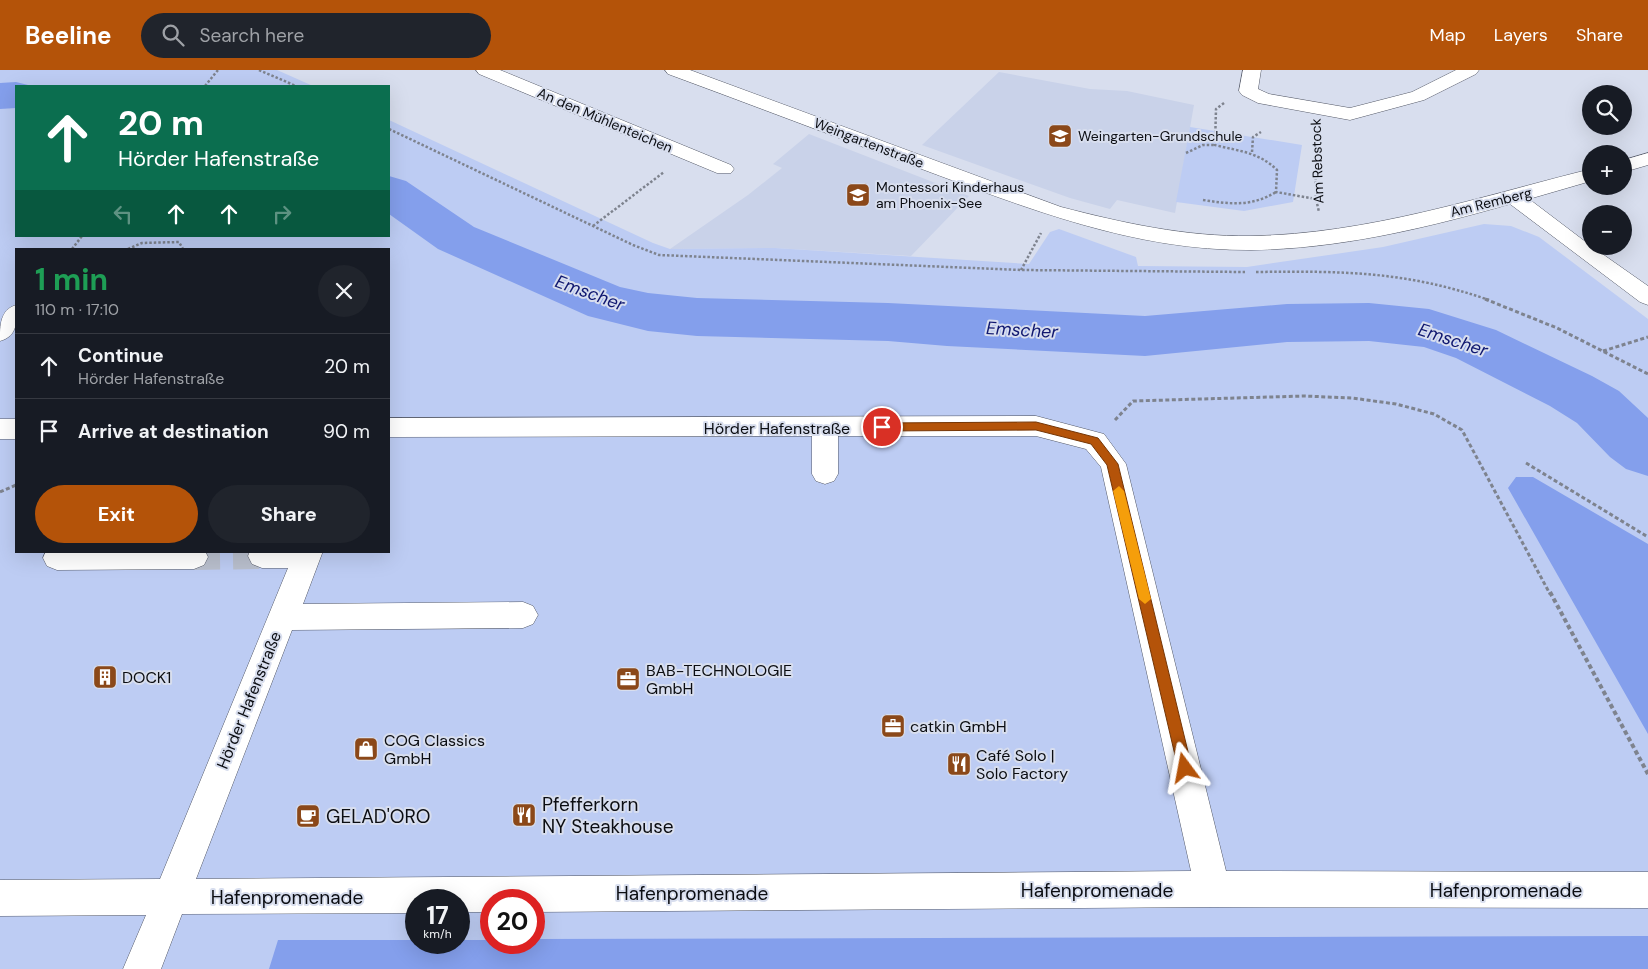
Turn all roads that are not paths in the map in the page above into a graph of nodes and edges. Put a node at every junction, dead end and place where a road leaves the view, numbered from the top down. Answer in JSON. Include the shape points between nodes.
{"nodes":[{"id":1,"x":485,"y":70,"type":"edge"},
{"id":2,"x":674,"y":70,"type":"edge"},
{"id":3,"x":1252,"y":70,"type":"edge"},
{"id":4,"x":1470,"y":70,"type":"edge"},
{"id":5,"x":1648,"y":159,"type":"edge"},
{"id":6,"x":1632,"y":164,"type":"edge"},
{"id":7,"x":724,"y":169,"type":"dead end"},
{"id":8,"x":1582,"y":178,"type":"edge"},
{"id":9,"x":1514,"y":197,"type":"junction"},
{"id":10,"x":1390,"y":225,"type":"joint"},
{"id":11,"x":1648,"y":297,"type":"edge"},
{"id":12,"x":15,"y":314,"type":"edge"},
{"id":13,"x":0,"y":333,"type":"edge"},
{"id":14,"x":390,"y":428,"type":"edge"},
{"id":15,"x":825,"y":428,"type":"junction"},
{"id":16,"x":0,"y":429,"type":"edge"},
{"id":17,"x":15,"y":429,"type":"edge"},
{"id":18,"x":826,"y":474,"type":"dead end"},
{"id":19,"x":308,"y":554,"type":"edge"},
{"id":20,"x":262,"y":556,"type":"dead end"},
{"id":21,"x":194,"y":557,"type":"tunnel mouth"},
{"id":22,"x":56,"y":558,"type":"dead end"},
{"id":23,"x":523,"y":615,"type":"dead end"},
{"id":24,"x":283,"y":617,"type":"junction"},
{"id":25,"x":1213,"y":889,"type":"junction"},
{"id":26,"x":1648,"y":890,"type":"edge"},
{"id":27,"x":0,"y":898,"type":"edge"},
{"id":28,"x":170,"y":898,"type":"junction"},
{"id":29,"x":142,"y":969,"type":"edge"}],
"edges":[{"from":1,"to":7,"type":"street","name":"An den Mühlenteichen"},
{"from":2,"to":10,"type":"street","name":"Weingartenstraße","via":[[1054,212],[1123,230],[1189,240],[1251,243],[1339,236]]},
{"from":3,"to":4,"type":"street","name":"Am Rebstock","via":[[1248,91],[1264,99],[1350,114],[1418,96]]},
{"from":5,"to":6,"type":"street"},
{"from":8,"to":9,"type":"street","name":"Am Remberg"},
{"from":9,"to":10,"type":"street","name":"Am Remberg"},
{"from":9,"to":11,"type":"street"},
{"from":12,"to":13,"type":"street"},
{"from":14,"to":15,"type":"street","name":"Hörder Hafenstraße"},
{"from":15,"to":18,"type":"street"},
{"from":15,"to":25,"type":"street","name":"Hörder Hafenstraße","via":[[1036,426],[1095,441],[1112,464]]},
{"from":16,"to":17,"type":"street"},
{"from":19,"to":20,"type":"street"},
{"from":19,"to":24,"type":"street","name":"Hörder Hafenstraße"},
{"from":21,"to":22,"type":"street"},
{"from":23,"to":24,"type":"street"},
{"from":24,"to":28,"type":"street","name":"Hörder Hafenstraße"},
{"from":25,"to":26,"type":"street","name":"Hafenpromenade"},
{"from":25,"to":28,"type":"street","name":"Hafenpromenade"},
{"from":27,"to":28,"type":"street","name":"Hafenpromenade"},
{"from":28,"to":29,"type":"street","name":"Hörder Hafenstraße"}]}
